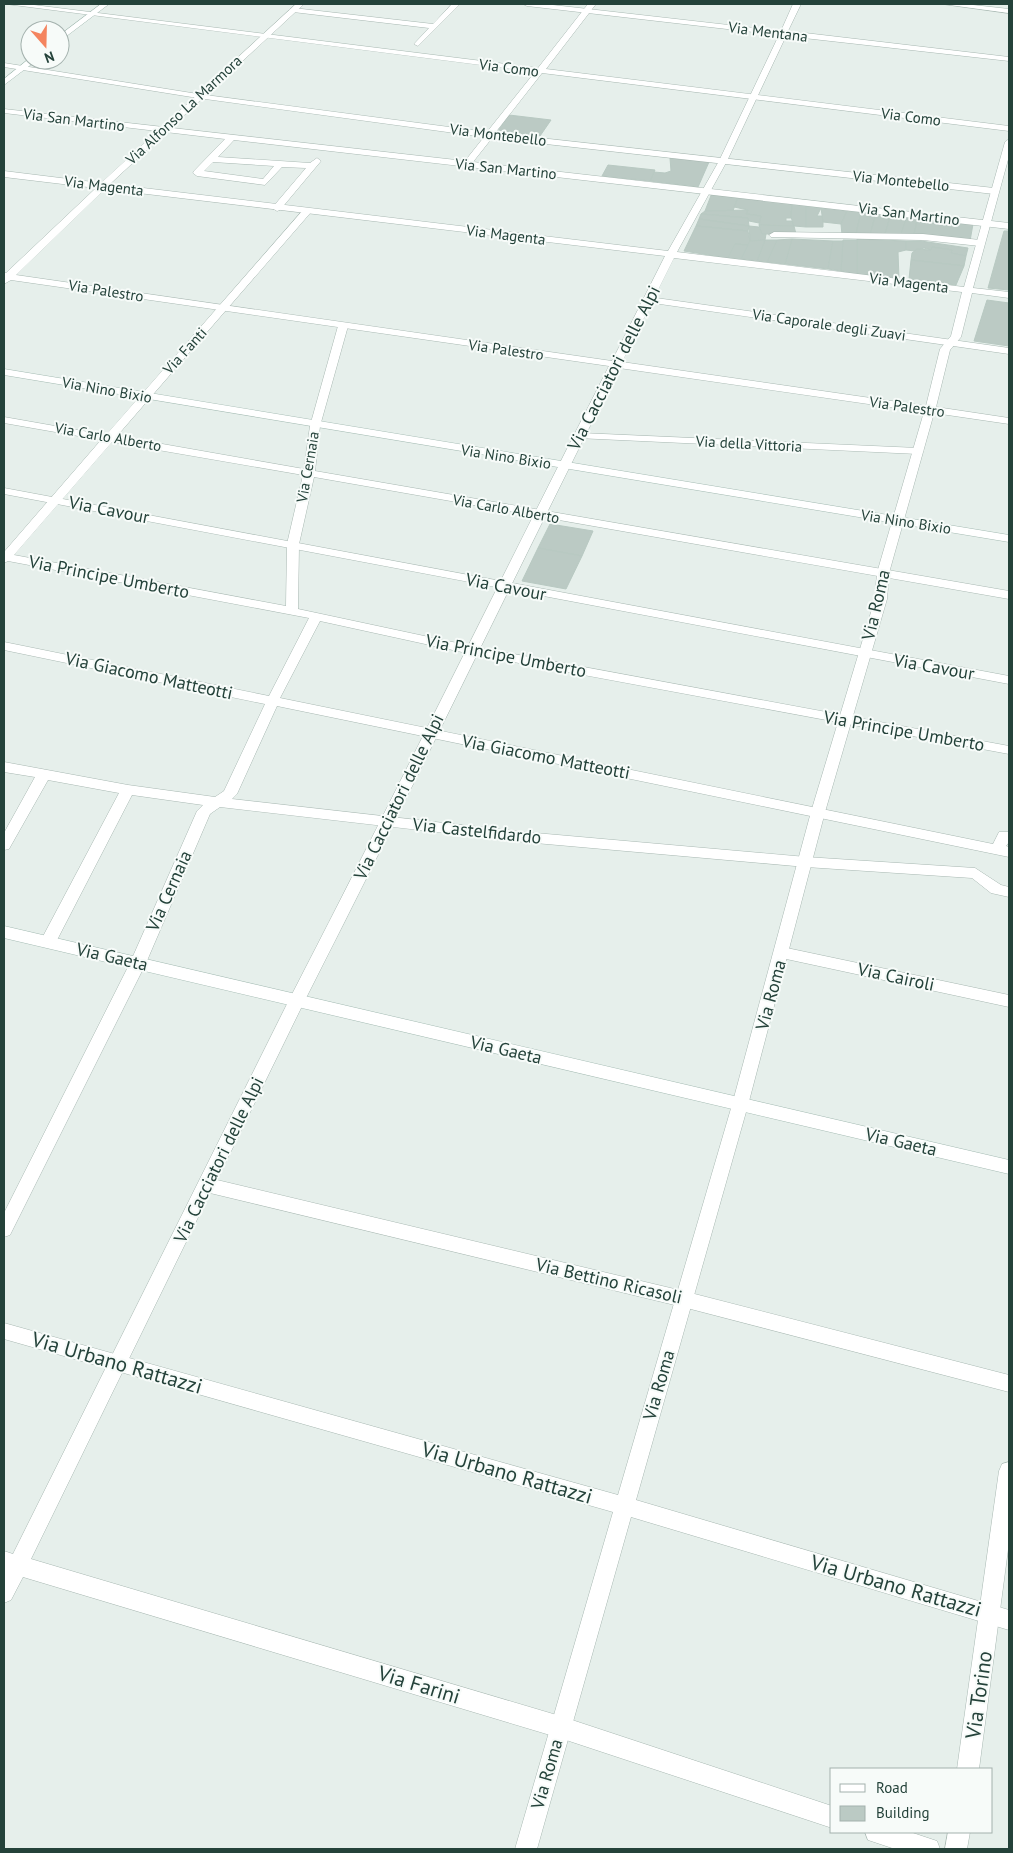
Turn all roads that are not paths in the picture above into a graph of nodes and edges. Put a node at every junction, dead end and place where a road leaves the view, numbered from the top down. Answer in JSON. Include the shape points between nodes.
{"nodes":[{"id":1,"x":10,"y":4,"type":"edge"},
{"id":2,"x":105,"y":4,"type":"edge"},
{"id":3,"x":300,"y":4,"type":"edge"},
{"id":4,"x":456,"y":4,"type":"edge"},
{"id":5,"x":528,"y":4,"type":"edge"},
{"id":6,"x":797,"y":4,"type":"edge"},
{"id":7,"x":946,"y":4,"type":"edge"},
{"id":8,"x":589,"y":7,"type":"edge"},
{"id":9,"x":293,"y":10,"type":"junction"},
{"id":10,"x":1009,"y":10,"type":"edge"},
{"id":11,"x":92,"y":14,"type":"junction"},
{"id":12,"x":435,"y":26,"type":"junction"},
{"id":13,"x":70,"y":31,"type":"edge"},
{"id":14,"x":782,"y":33,"type":"junction"},
{"id":15,"x":263,"y":37,"type":"junction"},
{"id":16,"x":418,"y":44,"type":"dead end"},
{"id":17,"x":1009,"y":59,"type":"edge"},
{"id":18,"x":4,"y":65,"type":"edge"},
{"id":19,"x":20,"y":68,"type":"edge"},
{"id":20,"x":20,"y":70,"type":"edge"},
{"id":21,"x":35,"y":70,"type":"edge"},
{"id":22,"x":539,"y":71,"type":"junction"},
{"id":23,"x":4,"y":83,"type":"edge"},
{"id":24,"x":198,"y":96,"type":"junction"},
{"id":25,"x":754,"y":98,"type":"junction"},
{"id":26,"x":4,"y":111,"type":"edge"},
{"id":27,"x":1009,"y":129,"type":"edge"},
{"id":28,"x":161,"y":130,"type":"junction"},
{"id":29,"x":490,"y":134,"type":"junction"},
{"id":30,"x":231,"y":138,"type":"junction"},
{"id":31,"x":1009,"y":142,"type":"edge"},
{"id":32,"x":327,"y":148,"type":"junction"},
{"id":33,"x":211,"y":159,"type":"junction"},
{"id":34,"x":723,"y":161,"type":"junction"},
{"id":35,"x":280,"y":164,"type":"junction"},
{"id":36,"x":466,"y":164,"type":"junction"},
{"id":37,"x":312,"y":166,"type":"junction"},
{"id":38,"x":4,"y":174,"type":"edge"},
{"id":39,"x":103,"y":186,"type":"junction"},
{"id":40,"x":708,"y":191,"type":"junction"},
{"id":41,"x":994,"y":191,"type":"junction"},
{"id":42,"x":278,"y":208,"type":"junction"},
{"id":43,"x":307,"y":212,"type":"junction"},
{"id":44,"x":986,"y":223,"type":"junction"},
{"id":45,"x":1009,"y":226,"type":"edge"},
{"id":46,"x":774,"y":235,"type":"dead end"},
{"id":47,"x":980,"y":243,"type":"junction"},
{"id":48,"x":671,"y":255,"type":"junction"},
{"id":49,"x":5,"y":278,"type":"edge"},
{"id":50,"x":969,"y":290,"type":"junction"},
{"id":51,"x":1009,"y":295,"type":"edge"},
{"id":52,"x":649,"y":300,"type":"junction"},
{"id":53,"x":223,"y":309,"type":"junction"},
{"id":54,"x":342,"y":326,"type":"junction"},
{"id":55,"x":951,"y":343,"type":"junction"},
{"id":56,"x":1009,"y":351,"type":"edge"},
{"id":57,"x":615,"y":365,"type":"junction"},
{"id":58,"x":4,"y":372,"type":"edge"},
{"id":59,"x":144,"y":397,"type":"junction"},
{"id":60,"x":930,"y":410,"type":"junction"},
{"id":61,"x":4,"y":420,"type":"edge"},
{"id":62,"x":1009,"y":421,"type":"edge"},
{"id":63,"x":315,"y":426,"type":"junction"},
{"id":64,"x":581,"y":436,"type":"junction"},
{"id":65,"x":110,"y":437,"type":"junction"},
{"id":66,"x":918,"y":451,"type":"junction"},
{"id":67,"x":563,"y":467,"type":"junction"},
{"id":68,"x":309,"y":474,"type":"junction"},
{"id":69,"x":4,"y":491,"type":"edge"},
{"id":70,"x":56,"y":500,"type":"junction"},
{"id":71,"x":540,"y":515,"type":"junction"},
{"id":72,"x":897,"y":521,"type":"junction"},
{"id":73,"x":1009,"y":539,"type":"edge"},
{"id":74,"x":293,"y":544,"type":"junction"},
{"id":75,"x":4,"y":558,"type":"edge"},
{"id":76,"x":883,"y":573,"type":"junction"},
{"id":77,"x":504,"y":586,"type":"junction"},
{"id":78,"x":1009,"y":595,"type":"edge"},
{"id":79,"x":292,"y":611,"type":"junction"},
{"id":80,"x":316,"y":616,"type":"junction"},
{"id":81,"x":4,"y":646,"type":"edge"},
{"id":82,"x":471,"y":650,"type":"junction"},
{"id":83,"x":864,"y":654,"type":"junction"},
{"id":84,"x":1009,"y":680,"type":"edge"},
{"id":85,"x":272,"y":702,"type":"junction"},
{"id":86,"x":844,"y":720,"type":"junction"},
{"id":87,"x":430,"y":734,"type":"junction"},
{"id":88,"x":1009,"y":750,"type":"edge"},
{"id":89,"x":4,"y":767,"type":"edge"},
{"id":90,"x":44,"y":774,"type":"junction"},
{"id":91,"x":128,"y":790,"type":"junction"},
{"id":92,"x":216,"y":802,"type":"junction"},
{"id":93,"x":818,"y":812,"type":"junction"},
{"id":94,"x":389,"y":821,"type":"junction"},
{"id":95,"x":1009,"y":837,"type":"edge"},
{"id":96,"x":4,"y":845,"type":"edge"},
{"id":97,"x":1004,"y":850,"type":"edge"},
{"id":98,"x":806,"y":862,"type":"junction"},
{"id":99,"x":1009,"y":892,"type":"edge"},
{"id":100,"x":4,"y":932,"type":"edge"},
{"id":101,"x":48,"y":942,"type":"junction"},
{"id":102,"x":782,"y":953,"type":"junction"},
{"id":103,"x":138,"y":963,"type":"junction"},
{"id":104,"x":1009,"y":1001,"type":"edge"},
{"id":105,"x":296,"y":1002,"type":"junction"},
{"id":106,"x":740,"y":1105,"type":"junction"},
{"id":107,"x":1009,"y":1167,"type":"edge"},
{"id":108,"x":207,"y":1185,"type":"junction"},
{"id":109,"x":4,"y":1230,"type":"edge"},
{"id":110,"x":683,"y":1299,"type":"junction"},
{"id":111,"x":4,"y":1331,"type":"edge"},
{"id":112,"x":117,"y":1364,"type":"junction"},
{"id":113,"x":1009,"y":1384,"type":"edge"},
{"id":114,"x":1009,"y":1471,"type":"edge"},
{"id":115,"x":625,"y":1506,"type":"junction"},
{"id":116,"x":11,"y":1563,"type":"edge"},
{"id":117,"x":4,"y":1593,"type":"edge"},
{"id":118,"x":1000,"y":1617,"type":"edge"},
{"id":119,"x":560,"y":1727,"type":"junction"},
{"id":120,"x":968,"y":1768,"type":"edge"},
{"id":121,"x":830,"y":1816,"type":"edge"},
{"id":122,"x":879,"y":1833,"type":"edge"},
{"id":123,"x":959,"y":1833,"type":"edge"},
{"id":124,"x":526,"y":1849,"type":"edge"},
{"id":125,"x":929,"y":1849,"type":"edge"},
{"id":126,"x":956,"y":1849,"type":"edge"}],
"edges":[{"from":1,"to":11,"type":"street","name":"Via Como"},
{"from":2,"to":11,"type":"street"},
{"from":3,"to":9,"type":"street","name":"Via Alfonso La Marmora"},
{"from":4,"to":12,"type":"street"},
{"from":5,"to":8,"type":"street","name":"Via Mentana"},
{"from":6,"to":14,"type":"street","name":"Via Cacciatori delle Alpi"},
{"from":7,"to":10,"type":"street"},
{"from":8,"to":14,"type":"street","name":"Via Mentana"},
{"from":8,"to":22,"type":"street"},
{"from":9,"to":12,"type":"street"},
{"from":9,"to":15,"type":"street","name":"Via Alfonso La Marmora"},
{"from":11,"to":13,"type":"street"},
{"from":11,"to":15,"type":"street","name":"Via Como"},
{"from":12,"to":16,"type":"street"},
{"from":14,"to":17,"type":"street","name":"Via Mentana"},
{"from":14,"to":25,"type":"street","name":"Via Cacciatori delle Alpi"},
{"from":15,"to":22,"type":"street","name":"Via Como"},
{"from":15,"to":24,"type":"street","name":"Via Alfonso La Marmora"},
{"from":18,"to":19,"type":"street","name":"Via Montebello"},
{"from":20,"to":23,"type":"street"},
{"from":21,"to":24,"type":"street","name":"Via Montebello"},
{"from":22,"to":25,"type":"street","name":"Via Como"},
{"from":22,"to":29,"type":"street"},
{"from":24,"to":28,"type":"street","name":"Via Alfonso La Marmora"},
{"from":24,"to":29,"type":"street","name":"Via Montebello"},
{"from":25,"to":27,"type":"street","name":"Via Como"},
{"from":25,"to":34,"type":"street","name":"Via Cacciatori delle Alpi"},
{"from":26,"to":28,"type":"street","name":"Via San Martino"},
{"from":28,"to":30,"type":"street","name":"Via San Martino"},
{"from":28,"to":39,"type":"street","name":"Via Alfonso La Marmora"},
{"from":29,"to":34,"type":"street","name":"Via Montebello"},
{"from":29,"to":36,"type":"street"},
{"from":30,"to":32,"type":"street","name":"Via San Martino"},
{"from":30,"to":33,"type":"street"},
{"from":31,"to":41,"type":"street","name":"Via Roma"},
{"from":32,"to":36,"type":"street","name":"Via San Martino"},
{"from":32,"to":37,"type":"street"},
{"from":33,"to":35,"type":"street"},
{"from":33,"to":35,"type":"street","via":[[197,173],[265,182]]},
{"from":34,"to":40,"type":"street","name":"Via Cacciatori delle Alpi"},
{"from":34,"to":41,"type":"street","name":"Via Montebello"},
{"from":35,"to":37,"type":"street"},
{"from":36,"to":40,"type":"street","name":"Via San Martino"},
{"from":37,"to":42,"type":"street"},
{"from":38,"to":39,"type":"street","name":"Via Magenta"},
{"from":39,"to":42,"type":"street","name":"Via Magenta"},
{"from":39,"to":49,"type":"street","name":"Via Alfonso La Marmora"},
{"from":40,"to":44,"type":"street","name":"Via San Martino"},
{"from":40,"to":48,"type":"street","name":"Via Cacciatori delle Alpi"},
{"from":41,"to":44,"type":"street","name":"Via Roma"},
{"from":42,"to":43,"type":"street","name":"Via Magenta"},
{"from":43,"to":48,"type":"street","name":"Via Magenta"},
{"from":43,"to":53,"type":"street","name":"Via Fanti"},
{"from":44,"to":45,"type":"street","name":"Via San Martino"},
{"from":44,"to":47,"type":"street","name":"Via Roma"},
{"from":46,"to":47,"type":"street","via":[[923,237]]},
{"from":47,"to":50,"type":"street","name":"Via Roma"},
{"from":48,"to":50,"type":"street","name":"Via Magenta"},
{"from":48,"to":52,"type":"street","name":"Via Cacciatori delle Alpi"},
{"from":49,"to":53,"type":"street","name":"Via Palestro"},
{"from":50,"to":51,"type":"street","name":"Via Magenta"},
{"from":50,"to":55,"type":"street","name":"Via Roma","via":[[956,338]]},
{"from":52,"to":55,"type":"street","name":"Via Caporale degli Zuavi"},
{"from":52,"to":57,"type":"street","name":"Via Cacciatori delle Alpi"},
{"from":53,"to":54,"type":"street","name":"Via Palestro"},
{"from":53,"to":59,"type":"street","name":"Via Fanti"},
{"from":54,"to":57,"type":"street","name":"Via Palestro"},
{"from":54,"to":63,"type":"street","name":"Via Cernaia"},
{"from":55,"to":56,"type":"street","name":"Via Caporale degli Zuavi"},
{"from":55,"to":60,"type":"street","name":"Via Roma","via":[[945,349]]},
{"from":57,"to":60,"type":"street","name":"Via Palestro"},
{"from":57,"to":64,"type":"street","name":"Via Cacciatori delle Alpi"},
{"from":58,"to":59,"type":"street","name":"Via Nino Bixio"},
{"from":59,"to":63,"type":"street","name":"Via Nino Bixio"},
{"from":59,"to":65,"type":"street","name":"Via Fanti"},
{"from":60,"to":62,"type":"street","name":"Via Palestro"},
{"from":60,"to":66,"type":"street","name":"Via Roma"},
{"from":61,"to":65,"type":"street","name":"Via Carlo Alberto"},
{"from":63,"to":67,"type":"street","name":"Via Nino Bixio"},
{"from":63,"to":68,"type":"street","name":"Via Cernaia"},
{"from":64,"to":66,"type":"street","name":"Via della Vittoria"},
{"from":64,"to":67,"type":"street","name":"Via Cacciatori delle Alpi"},
{"from":65,"to":68,"type":"street","name":"Via Carlo Alberto"},
{"from":65,"to":70,"type":"street","name":"Via Fanti"},
{"from":66,"to":72,"type":"street","name":"Via Roma"},
{"from":67,"to":71,"type":"street","name":"Via Cacciatori delle Alpi"},
{"from":67,"to":72,"type":"street","name":"Via Nino Bixio"},
{"from":68,"to":71,"type":"street","name":"Via Carlo Alberto"},
{"from":68,"to":74,"type":"street","name":"Via Cernaia"},
{"from":69,"to":70,"type":"street","name":"Via Cavour"},
{"from":70,"to":74,"type":"street","name":"Via Cavour"},
{"from":70,"to":75,"type":"street","name":"Via Fanti"},
{"from":71,"to":76,"type":"street","name":"Via Carlo Alberto"},
{"from":71,"to":77,"type":"street","name":"Via Cacciatori delle Alpi"},
{"from":72,"to":73,"type":"street","name":"Via Nino Bixio"},
{"from":72,"to":76,"type":"street","name":"Via Roma"},
{"from":74,"to":77,"type":"street","name":"Via Cavour"},
{"from":74,"to":79,"type":"street","name":"Via Cernaia"},
{"from":75,"to":79,"type":"street","name":"Via Principe Umberto"},
{"from":76,"to":78,"type":"street","name":"Via Carlo Alberto"},
{"from":76,"to":83,"type":"street","name":"Via Roma","via":[[881,599]]},
{"from":77,"to":82,"type":"street","name":"Via Cacciatori delle Alpi"},
{"from":77,"to":83,"type":"street","name":"Via Cavour"},
{"from":79,"to":80,"type":"street","name":"Via Principe Umberto"},
{"from":80,"to":82,"type":"street","name":"Via Principe Umberto"},
{"from":80,"to":85,"type":"street","name":"Via Cernaia"},
{"from":81,"to":85,"type":"street","name":"Via Giacomo Matteotti"},
{"from":82,"to":86,"type":"street","name":"Via Principe Umberto"},
{"from":82,"to":87,"type":"street","name":"Via Cacciatori delle Alpi"},
{"from":83,"to":84,"type":"street","name":"Via Cavour"},
{"from":83,"to":86,"type":"street","name":"Via Roma"},
{"from":85,"to":87,"type":"street","name":"Via Giacomo Matteotti"},
{"from":85,"to":92,"type":"street","name":"Via Cernaia","via":[[230,794]]},
{"from":86,"to":88,"type":"street","name":"Via Principe Umberto"},
{"from":86,"to":93,"type":"street","name":"Via Roma"},
{"from":87,"to":93,"type":"street","name":"Via Giacomo Matteotti"},
{"from":87,"to":94,"type":"street","name":"Via Cacciatori delle Alpi"},
{"from":89,"to":90,"type":"street","name":"Via Castelfidardo"},
{"from":90,"to":91,"type":"street","name":"Via Castelfidardo"},
{"from":90,"to":96,"type":"street"},
{"from":91,"to":92,"type":"street","name":"Via Castelfidardo"},
{"from":91,"to":101,"type":"street"},
{"from":92,"to":94,"type":"street","name":"Via Castelfidardo"},
{"from":92,"to":103,"type":"street","name":"Via Cernaia","via":[[204,811]]},
{"from":93,"to":97,"type":"street","name":"Via Giacomo Matteotti"},
{"from":93,"to":98,"type":"street","name":"Via Roma"},
{"from":94,"to":98,"type":"street","name":"Via Castelfidardo","via":[[524,837]]},
{"from":94,"to":105,"type":"street","name":"Via Cacciatori delle Alpi"},
{"from":95,"to":97,"type":"street","via":[[1004,836]]},
{"from":98,"to":99,"type":"street","name":"Via Castelfidardo","via":[[976,873],[996,889]]},
{"from":98,"to":102,"type":"street","name":"Via Roma"},
{"from":100,"to":101,"type":"street","name":"Via Gaeta"},
{"from":101,"to":103,"type":"street","name":"Via Gaeta"},
{"from":102,"to":104,"type":"street","name":"Via Cairoli"},
{"from":102,"to":106,"type":"street","name":"Via Roma"},
{"from":103,"to":105,"type":"street","name":"Via Gaeta"},
{"from":103,"to":109,"type":"street","name":"Via Cernaia"},
{"from":105,"to":106,"type":"street","name":"Via Gaeta"},
{"from":105,"to":108,"type":"street","name":"Via Cacciatori delle Alpi"},
{"from":106,"to":107,"type":"street","name":"Via Gaeta"},
{"from":106,"to":110,"type":"street","name":"Via Roma"},
{"from":108,"to":110,"type":"street","name":"Via Bettino Ricasoli"},
{"from":108,"to":112,"type":"street","name":"Via Cacciatori delle Alpi"},
{"from":110,"to":113,"type":"street","name":"Via Bettino Ricasoli"},
{"from":110,"to":115,"type":"street","name":"Via Roma"},
{"from":111,"to":112,"type":"street","name":"Via Urbano Rattazzi"},
{"from":112,"to":115,"type":"street","name":"Via Urbano Rattazzi"},
{"from":112,"to":116,"type":"street","name":"Via Cacciatori delle Alpi"},
{"from":114,"to":118,"type":"street","name":"Via Torino"},
{"from":115,"to":118,"type":"street","name":"Via Urbano Rattazzi"},
{"from":115,"to":119,"type":"street","name":"Via Roma"},
{"from":116,"to":117,"type":"street","name":"Via Cacciatori delle Alpi"},
{"from":116,"to":119,"type":"street","name":"Via Farini"},
{"from":118,"to":120,"type":"street","name":"Via Torino"},
{"from":119,"to":121,"type":"street","name":"Via Farini"},
{"from":119,"to":124,"type":"street","name":"Via Roma"},
{"from":122,"to":125,"type":"street"},
{"from":123,"to":126,"type":"street"}]}
